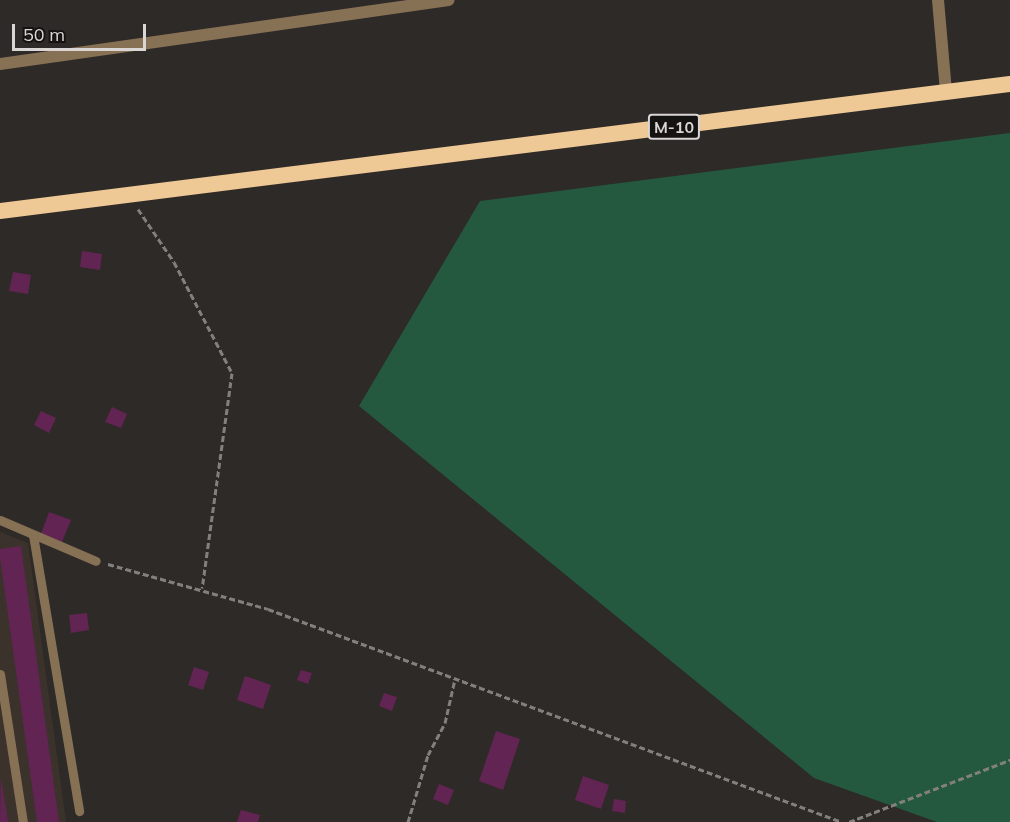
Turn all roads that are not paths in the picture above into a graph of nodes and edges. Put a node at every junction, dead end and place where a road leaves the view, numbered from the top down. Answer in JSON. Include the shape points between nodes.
{"nodes":[{"id":1,"x":448,"y":0,"type":"edge"},
{"id":2,"x":938,"y":0,"type":"edge"},
{"id":3,"x":412,"y":2,"type":"edge"},
{"id":4,"x":0,"y":64,"type":"edge"},
{"id":5,"x":1010,"y":84,"type":"edge"},
{"id":6,"x":946,"y":92,"type":"junction"},
{"id":7,"x":0,"y":211,"type":"edge"},
{"id":8,"x":0,"y":520,"type":"edge"},
{"id":9,"x":33,"y":535,"type":"junction"},
{"id":10,"x":96,"y":561,"type":"road end"},
{"id":11,"x":0,"y":674,"type":"edge"},
{"id":12,"x":79,"y":811,"type":"dead end"},
{"id":13,"x":23,"y":822,"type":"edge"}],
"edges":[{"from":1,"to":3,"type":"street"},
{"from":2,"to":6,"type":"street"},
{"from":3,"to":4,"type":"street"},
{"from":5,"to":6,"type":"highway","number":"М-10"},
{"from":6,"to":7,"type":"highway","number":"М-10"},
{"from":8,"to":9,"type":"lane"},
{"from":9,"to":10,"type":"lane"},
{"from":9,"to":12,"type":"lane"},
{"from":11,"to":13,"type":"lane"}]}
